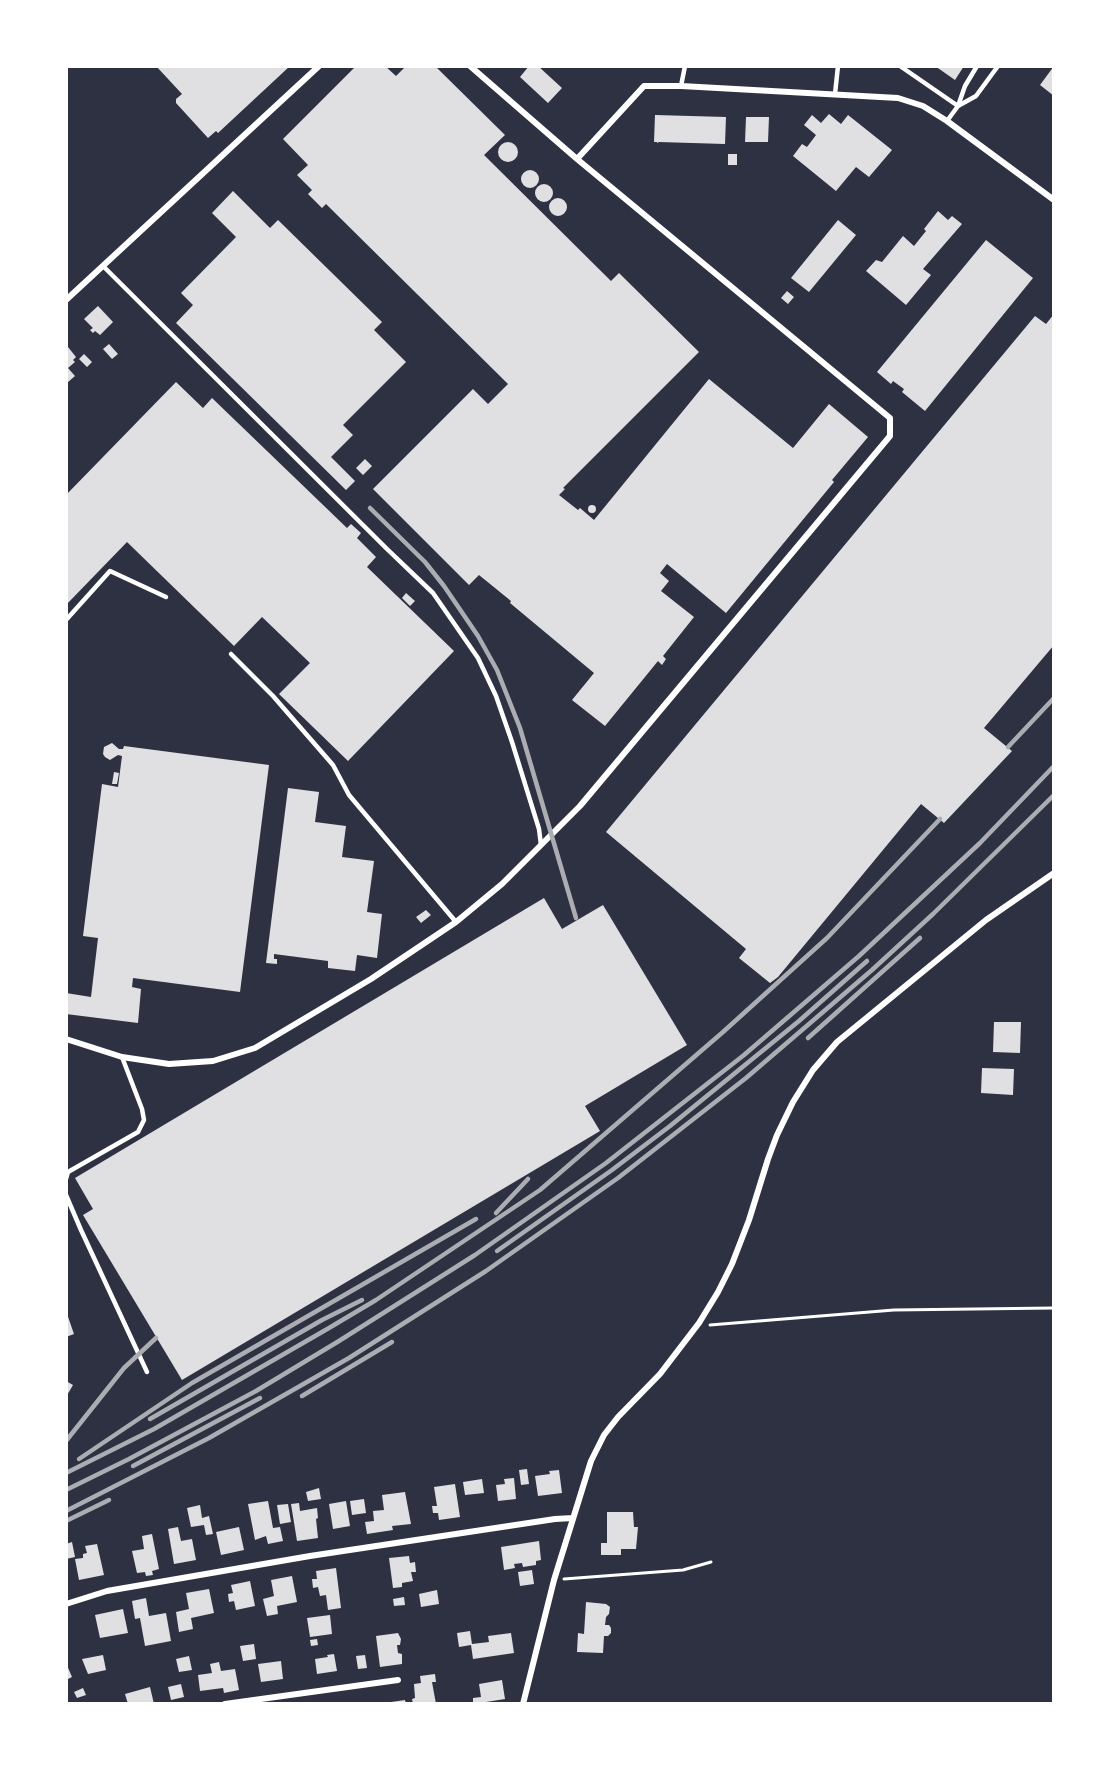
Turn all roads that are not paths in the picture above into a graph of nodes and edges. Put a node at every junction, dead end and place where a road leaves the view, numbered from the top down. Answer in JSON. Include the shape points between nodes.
{"nodes":[{"id":1,"x":319,"y":66,"type":"edge"},
{"id":2,"x":470,"y":66,"type":"edge"},
{"id":3,"x":685,"y":66,"type":"edge"},
{"id":4,"x":838,"y":66,"type":"edge"},
{"id":5,"x":900,"y":66,"type":"edge"},
{"id":6,"x":977,"y":66,"type":"edge"},
{"id":7,"x":998,"y":66,"type":"edge"},
{"id":8,"x":681,"y":86,"type":"junction"},
{"id":9,"x":835,"y":94,"type":"junction"},
{"id":10,"x":958,"y":106,"type":"junction"},
{"id":11,"x":947,"y":121,"type":"junction"},
{"id":12,"x":577,"y":159,"type":"junction"},
{"id":13,"x":1054,"y":200,"type":"edge"},
{"id":14,"x":103,"y":266,"type":"junction"},
{"id":15,"x":66,"y":300,"type":"edge"},
{"id":16,"x":166,"y":597,"type":"dead end"},
{"id":17,"x":66,"y":620,"type":"edge"},
{"id":18,"x":231,"y":654,"type":"dead end"},
{"id":19,"x":541,"y":845,"type":"junction"},
{"id":20,"x":1054,"y":873,"type":"edge"},
{"id":21,"x":456,"y":922,"type":"junction"},
{"id":22,"x":66,"y":1039,"type":"edge"},
{"id":23,"x":122,"y":1057,"type":"junction"},
{"id":24,"x":66,"y":1179,"type":"edge"},
{"id":25,"x":66,"y":1196,"type":"edge"},
{"id":26,"x":147,"y":1372,"type":"dead end"},
{"id":27,"x":573,"y":1518,"type":"junction"},
{"id":28,"x":66,"y":1604,"type":"edge"},
{"id":29,"x":398,"y":1680,"type":"dead end"},
{"id":30,"x":225,"y":1704,"type":"edge"},
{"id":31,"x":523,"y":1704,"type":"edge"}],
"edges":[{"from":1,"to":14,"type":"street"},
{"from":2,"to":12,"type":"street"},
{"from":3,"to":8,"type":"lane"},
{"from":4,"to":9,"type":"lane"},
{"from":5,"to":10,"type":"lane"},
{"from":6,"to":10,"type":"lane"},
{"from":7,"to":10,"type":"lane","via":[[976,96]]},
{"from":8,"to":9,"type":"street"},
{"from":8,"to":12,"type":"street","via":[[644,86]]},
{"from":9,"to":11,"type":"street","via":[[898,98],[923,106]]},
{"from":10,"to":11,"type":"lane"},
{"from":11,"to":13,"type":"street"},
{"from":12,"to":19,"type":"street","via":[[890,418],[890,436],[580,806]]},
{"from":14,"to":15,"type":"street"},
{"from":14,"to":19,"type":"lane","via":[[433,593],[478,658],[496,696]]},
{"from":16,"to":17,"type":"lane","via":[[110,571]]},
{"from":18,"to":21,"type":"lane","via":[[333,765],[349,795]]},
{"from":19,"to":21,"type":"street"},
{"from":20,"to":27,"type":"street","via":[[986,921],[837,1042],[813,1070],[777,1135],[749,1220],[718,1292],[660,1374],[604,1435],[591,1461]]},
{"from":21,"to":23,"type":"street","via":[[371,979],[255,1048],[213,1061],[169,1065]]},
{"from":22,"to":23,"type":"street"},
{"from":23,"to":24,"type":"lane","via":[[144,1120],[138,1132],[68,1172]]},
{"from":25,"to":26,"type":"lane"},
{"from":27,"to":28,"type":"street","via":[[310,1556],[107,1591]]},
{"from":27,"to":31,"type":"street"},
{"from":29,"to":30,"type":"street"}]}
